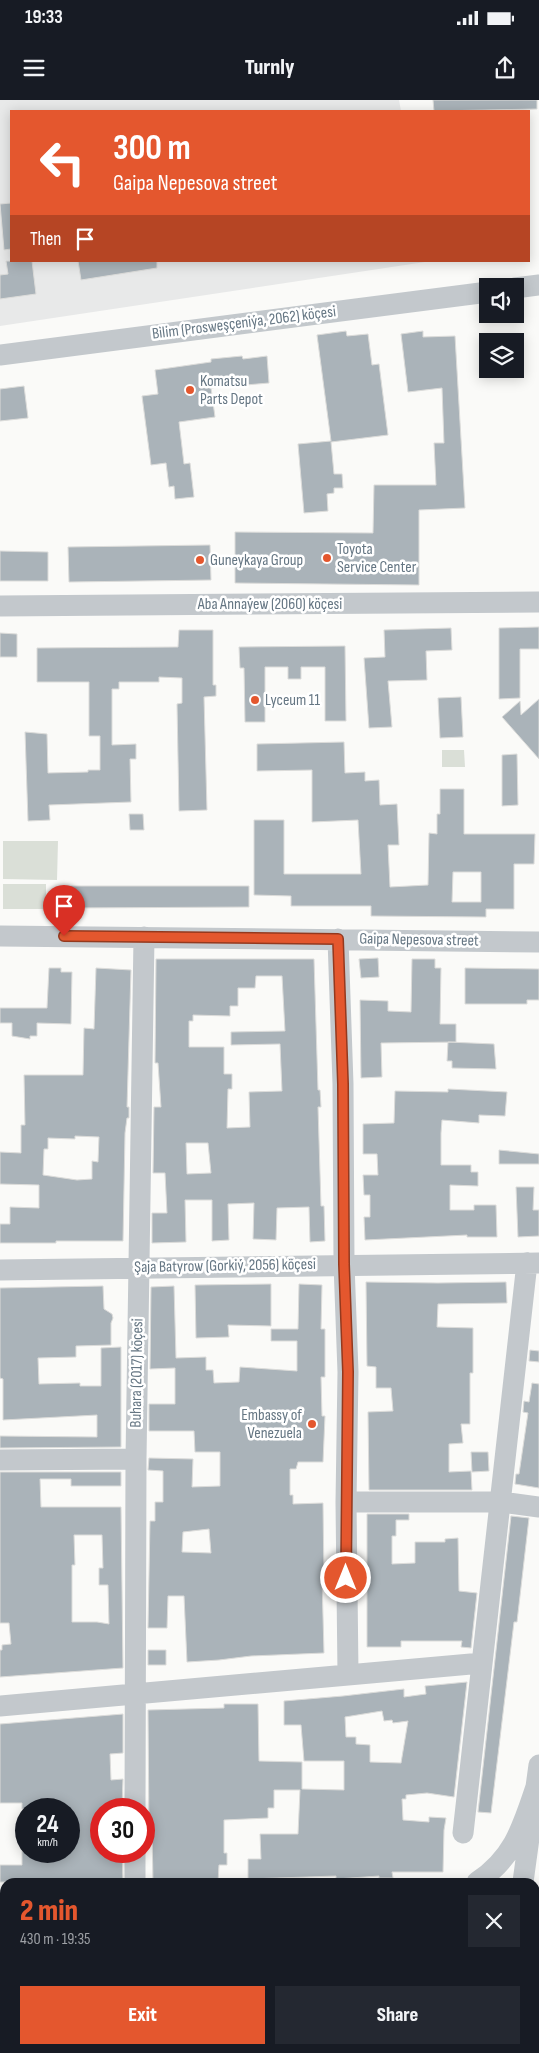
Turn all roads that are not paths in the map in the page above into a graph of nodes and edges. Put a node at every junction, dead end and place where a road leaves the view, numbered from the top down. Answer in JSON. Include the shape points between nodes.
{"nodes":[{"id":1,"x":539,"y":285,"type":"edge"},
{"id":2,"x":524,"y":287,"type":"edge"},
{"id":3,"x":479,"y":293,"type":"edge"},
{"id":4,"x":0,"y":355,"type":"edge"},
{"id":5,"x":539,"y":602,"type":"edge"},
{"id":6,"x":0,"y":606,"type":"edge"},
{"id":7,"x":0,"y":936,"type":"edge"},
{"id":8,"x":144,"y":937,"type":"junction"},
{"id":9,"x":338,"y":939,"type":"junction"},
{"id":10,"x":539,"y":942,"type":"edge"},
{"id":11,"x":533,"y":1263,"type":"edge"},
{"id":12,"x":344,"y":1264,"type":"junction"},
{"id":13,"x":138,"y":1268,"type":"junction"},
{"id":14,"x":0,"y":1270,"type":"edge"},
{"id":15,"x":136,"y":1459,"type":"junction"},
{"id":16,"x":0,"y":1460,"type":"edge"},
{"id":17,"x":346,"y":1502,"type":"junction"},
{"id":18,"x":501,"y":1502,"type":"junction"},
{"id":19,"x":539,"y":1507,"type":"edge"},
{"id":20,"x":482,"y":1663,"type":"junction"},
{"id":21,"x":348,"y":1674,"type":"junction"},
{"id":22,"x":134,"y":1693,"type":"junction"},
{"id":23,"x":0,"y":1706,"type":"edge"},
{"id":24,"x":538,"y":1775,"type":"edge"},
{"id":25,"x":135,"y":1798,"type":"edge"},
{"id":26,"x":462,"y":1834,"type":"dead end"},
{"id":27,"x":135,"y":1863,"type":"edge"},
{"id":28,"x":135,"y":1878,"type":"edge"},
{"id":29,"x":482,"y":1878,"type":"edge"},
{"id":30,"x":524,"y":1878,"type":"edge"}],
"edges":[{"from":1,"to":2,"type":"street"},
{"from":3,"to":4,"type":"street","name":"Bilim (Prosweşçeniýa, 2062) köçesi"},
{"from":5,"to":6,"type":"street","name":"Aba Annaýew (2060) köçesi"},
{"from":7,"to":8,"type":"street","name":"Gaipa Nepesova street"},
{"from":8,"to":9,"type":"street","name":"Gaipa Nepesova street"},
{"from":8,"to":13,"type":"street","name":"Buhara (2017) köçesi"},
{"from":9,"to":10,"type":"street","name":"Gaipa Nepesova street"},
{"from":9,"to":12,"type":"street"},
{"from":11,"to":12,"type":"street","name":"Şaja Batyrow (Gorkiý, 2056) köçesi"},
{"from":11,"to":18,"type":"street"},
{"from":12,"to":13,"type":"street","name":"Şaja Batyrow (Gorkiý, 2056) köçesi"},
{"from":12,"to":17,"type":"street","via":[[348,1372]]},
{"from":13,"to":14,"type":"street","name":"Şaja Batyrow (Gorkiý, 2056) köçesi"},
{"from":13,"to":15,"type":"street","name":"Buhara (2017) köçesi"},
{"from":15,"to":16,"type":"street"},
{"from":15,"to":22,"type":"street","name":"Buhara (2017) köçesi"},
{"from":17,"to":18,"type":"street"},
{"from":17,"to":21,"type":"street"},
{"from":18,"to":19,"type":"street"},
{"from":18,"to":20,"type":"street"},
{"from":20,"to":21,"type":"street"},
{"from":20,"to":26,"type":"street"},
{"from":21,"to":22,"type":"street"},
{"from":22,"to":23,"type":"street"},
{"from":22,"to":25,"type":"street","name":"Buhara (2017) köçesi"},
{"from":24,"to":29,"type":"street","via":[[518,1836],[503,1862]]},
{"from":24,"to":30,"type":"street"},
{"from":27,"to":28,"type":"street"}]}
